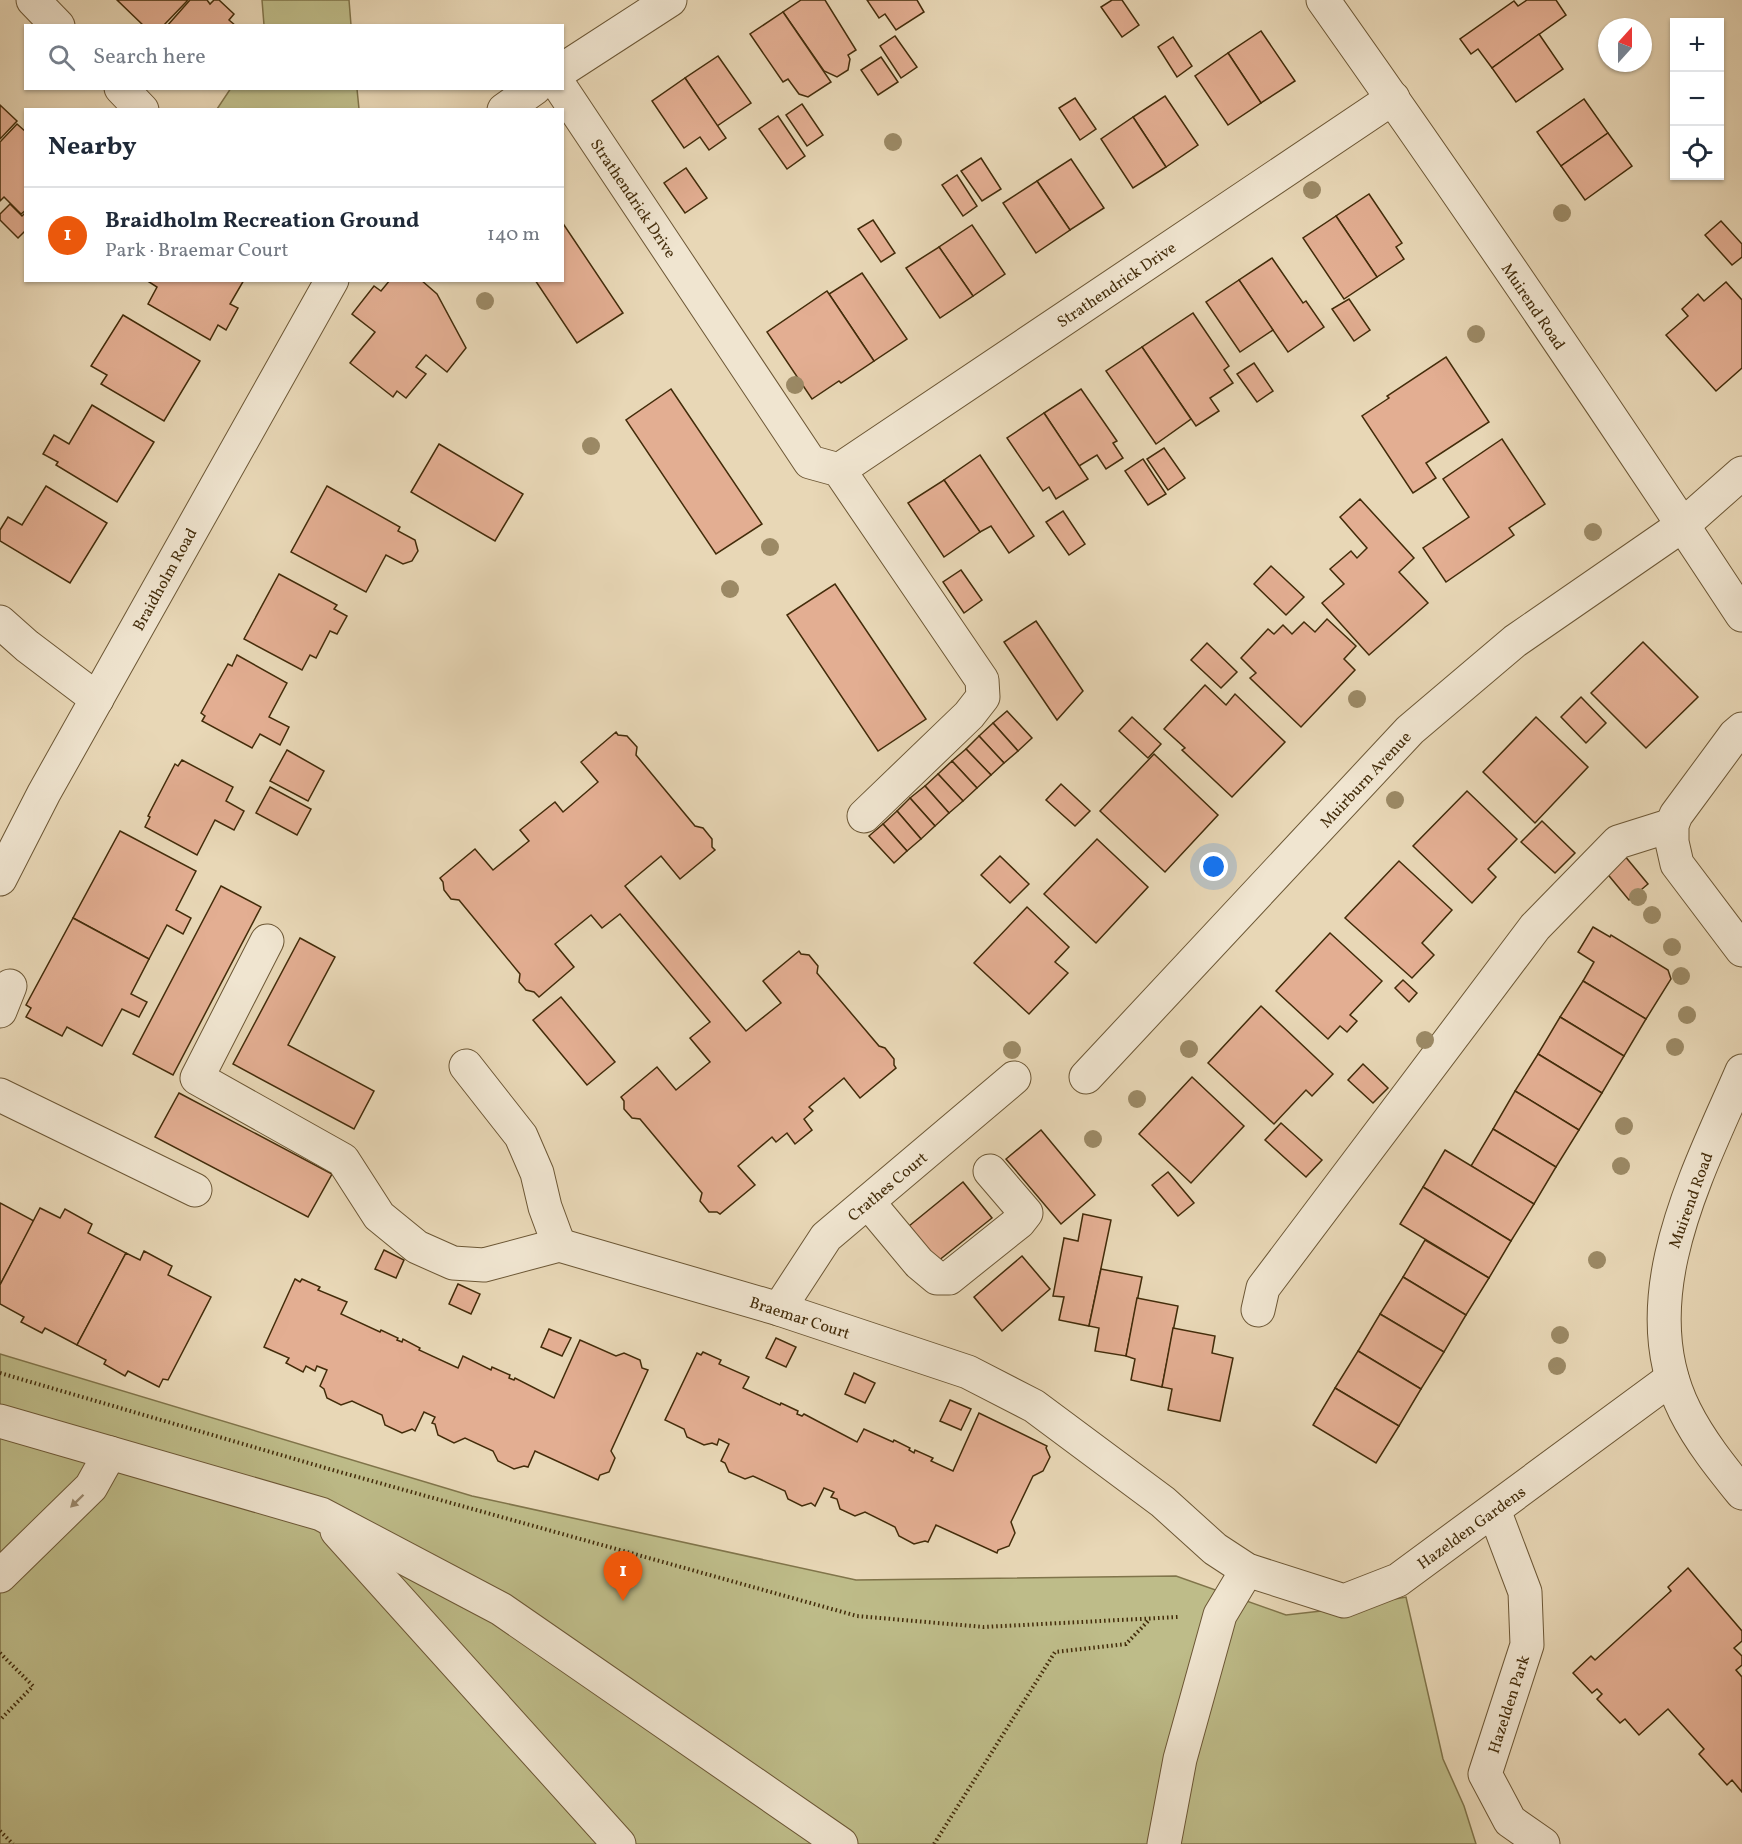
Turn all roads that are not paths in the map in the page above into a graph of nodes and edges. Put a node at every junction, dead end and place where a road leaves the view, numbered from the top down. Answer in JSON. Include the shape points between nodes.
{"nodes":[{"id":1,"x":33,"y":0,"type":"edge"},
{"id":2,"x":670,"y":0,"type":"edge"},
{"id":3,"x":1323,"y":0,"type":"edge"},
{"id":4,"x":56,"y":24,"type":"edge"},
{"id":5,"x":564,"y":69,"type":"edge"},
{"id":6,"x":123,"y":90,"type":"edge"},
{"id":7,"x":532,"y":90,"type":"edge"},
{"id":8,"x":562,"y":90,"type":"edge"},
{"id":9,"x":1393,"y":99,"type":"junction"},
{"id":10,"x":140,"y":108,"type":"edge"},
{"id":11,"x":507,"y":108,"type":"edge"},
{"id":12,"x":331,"y":282,"type":"edge"},
{"id":13,"x":839,"y":470,"type":"junction"},
{"id":14,"x":1742,"y":474,"type":"edge"},
{"id":15,"x":1683,"y":525,"type":"junction"},
{"id":16,"x":1742,"y":615,"type":"edge"},
{"id":17,"x":0,"y":622,"type":"edge"},
{"id":18,"x":98,"y":699,"type":"junction"},
{"id":19,"x":1742,"y":729,"type":"edge"},
{"id":20,"x":864,"y":816,"type":"dead end"},
{"id":21,"x":1672,"y":825,"type":"junction"},
{"id":22,"x":0,"y":879,"type":"edge"},
{"id":23,"x":267,"y":941,"type":"dead end"},
{"id":24,"x":1742,"y":950,"type":"edge"},
{"id":25,"x":466,"y":1066,"type":"dead end"},
{"id":26,"x":1742,"y":1071,"type":"edge"},
{"id":27,"x":1086,"y":1077,"type":"dead end"},
{"id":28,"x":1014,"y":1078,"type":"dead end"},
{"id":29,"x":0,"y":1095,"type":"edge"},
{"id":30,"x":990,"y":1172,"type":"dead end"},
{"id":31,"x":195,"y":1190,"type":"dead end"},
{"id":32,"x":868,"y":1202,"type":"junction"},
{"id":33,"x":558,"y":1245,"type":"junction"},
{"id":34,"x":779,"y":1309,"type":"junction"},
{"id":35,"x":1258,"y":1310,"type":"dead end"},
{"id":36,"x":1672,"y":1378,"type":"junction"},
{"id":37,"x":1034,"y":1406,"type":"joint"},
{"id":38,"x":0,"y":1421,"type":"edge"},
{"id":39,"x":110,"y":1453,"type":"junction"},
{"id":40,"x":1742,"y":1493,"type":"edge"},
{"id":41,"x":1494,"y":1510,"type":"junction"},
{"id":42,"x":321,"y":1514,"type":"junction"},
{"id":43,"x":1247,"y":1570,"type":"junction"},
{"id":44,"x":0,"y":1576,"type":"edge"},
{"id":45,"x":619,"y":1844,"type":"edge"},
{"id":46,"x":841,"y":1844,"type":"edge"},
{"id":47,"x":1164,"y":1844,"type":"edge"},
{"id":48,"x":1543,"y":1844,"type":"edge"}],
"edges":[{"from":1,"to":4,"type":"street"},
{"from":2,"to":5,"type":"street"},
{"from":3,"to":9,"type":"street","name":"Muirend Road"},
{"from":6,"to":10,"type":"street"},
{"from":7,"to":11,"type":"street"},
{"from":8,"to":13,"type":"street","name":"Strathendrick Drive","via":[[810,462]]},
{"from":9,"to":13,"type":"street","name":"Strathendrick Drive"},
{"from":9,"to":15,"type":"street","name":"Muirend Road"},
{"from":12,"to":18,"type":"street","name":"Braidholm Road"},
{"from":13,"to":20,"type":"street","via":[[982,680],[983,697],[969,715]]},
{"from":14,"to":15,"type":"street","name":"Muirburn Avenue"},
{"from":15,"to":16,"type":"street","name":"Muirend Road"},
{"from":15,"to":27,"type":"street","name":"Muirburn Avenue","via":[[1515,641],[1410,730]]},
{"from":17,"to":18,"type":"street"},
{"from":18,"to":22,"type":"street","name":"Braidholm Road"},
{"from":19,"to":21,"type":"street"},
{"from":21,"to":24,"type":"street","via":[[1677,864]]},
{"from":21,"to":35,"type":"street","via":[[1618,842],[1535,927],[1263,1288]]},
{"from":23,"to":33,"type":"street","via":[[198,1078],[343,1160],[379,1216],[417,1247],[453,1263],[484,1265]]},
{"from":25,"to":33,"type":"street","via":[[521,1136],[537,1173]]},
{"from":26,"to":36,"type":"street","name":"Muirend Road","via":[[1695,1180],[1671,1250],[1665,1348]]},
{"from":28,"to":32,"type":"street","name":"Crathes Court"},
{"from":29,"to":31,"type":"street"},
{"from":30,"to":32,"type":"street","via":[[1026,1213],[949,1278],[937,1278],[919,1263]]},
{"from":32,"to":34,"type":"street","name":"Crathes Court","via":[[826,1237]]},
{"from":33,"to":34,"type":"street","name":"Braemar Court"},
{"from":34,"to":37,"type":"street","name":"Braemar Court","via":[[968,1372]]},
{"from":36,"to":40,"type":"street","name":"Muirend Road","via":[[1684,1410],[1704,1444]]},
{"from":36,"to":41,"type":"street","name":"Hazelden Gardens"},
{"from":37,"to":43,"type":"street","name":"Hazelden Gardens"},
{"from":38,"to":39,"type":"street"},
{"from":39,"to":42,"type":"street"},
{"from":39,"to":44,"type":"street","one_way":true,"via":[[90,1487]]},
{"from":41,"to":43,"type":"street","name":"Hazelden Gardens","via":[[1398,1580],[1344,1601]]},
{"from":41,"to":48,"type":"street","name":"Hazelden Park","via":[[1525,1592],[1527,1645],[1485,1774],[1510,1821]]},
{"from":42,"to":45,"type":"street"},
{"from":42,"to":46,"type":"street","via":[[501,1609]]},
{"from":43,"to":47,"type":"street","via":[[1220,1615],[1180,1760]]}]}
